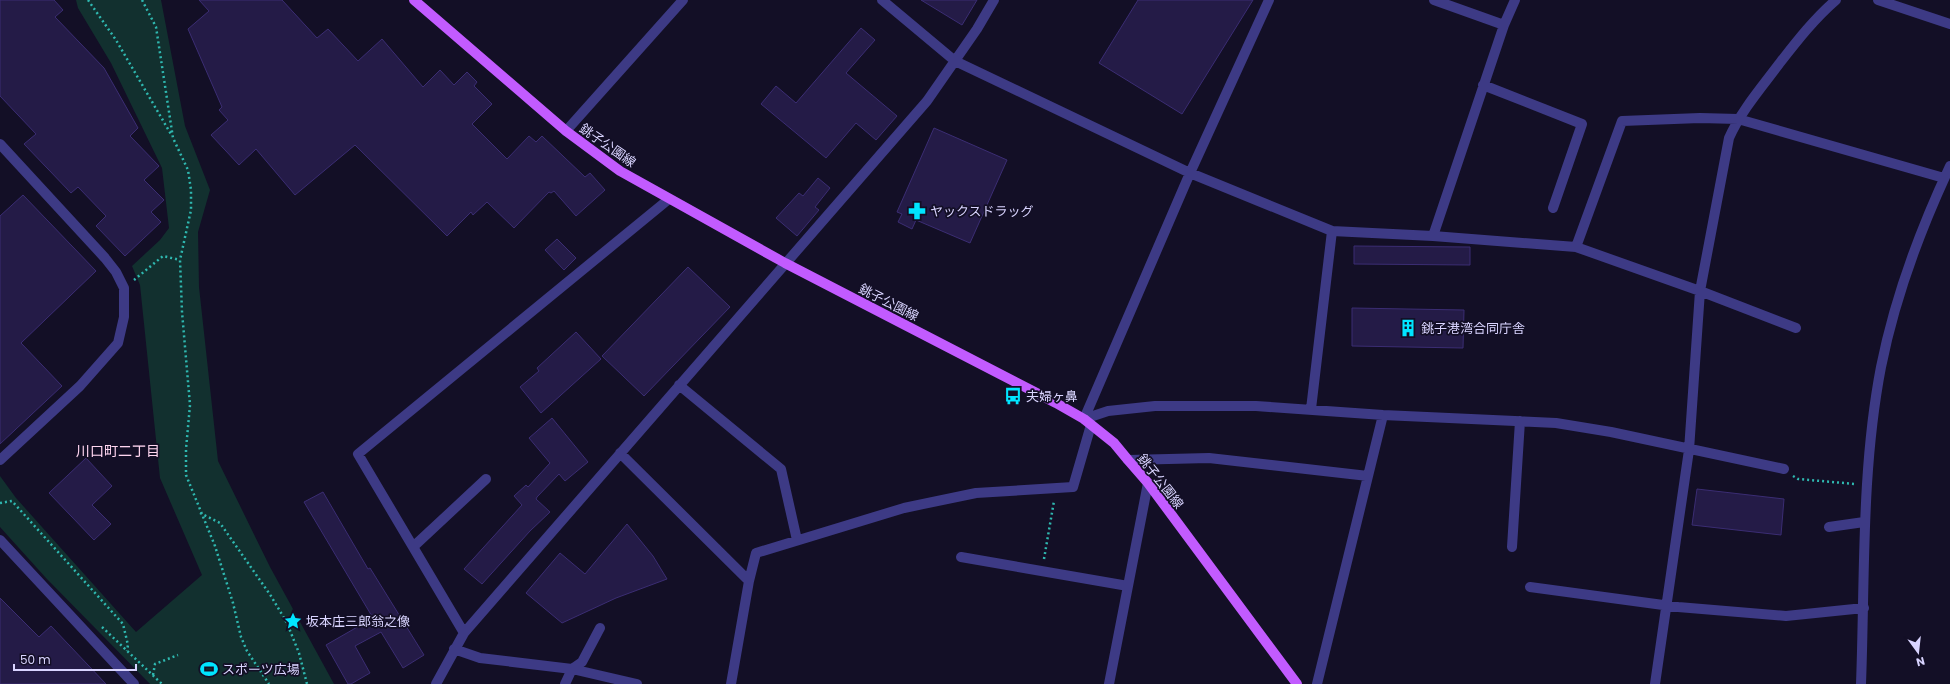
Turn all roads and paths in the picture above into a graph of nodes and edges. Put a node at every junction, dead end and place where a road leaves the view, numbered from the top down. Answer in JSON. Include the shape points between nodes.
{"nodes":[{"id":1,"x":88,"y":0,"type":"edge"},
{"id":2,"x":142,"y":0,"type":"edge"},
{"id":3,"x":414,"y":0,"type":"edge"},
{"id":4,"x":683,"y":0,"type":"edge"},
{"id":5,"x":882,"y":0,"type":"edge"},
{"id":6,"x":994,"y":0,"type":"edge"},
{"id":7,"x":1269,"y":0,"type":"edge"},
{"id":8,"x":1434,"y":0,"type":"edge"},
{"id":9,"x":1515,"y":0,"type":"edge"},
{"id":10,"x":1836,"y":0,"type":"edge"},
{"id":11,"x":1878,"y":0,"type":"edge"},
{"id":12,"x":1950,"y":24,"type":"edge"},
{"id":13,"x":1504,"y":25,"type":"junction"},
{"id":14,"x":955,"y":61,"type":"junction"},
{"id":15,"x":1483,"y":85,"type":"junction"},
{"id":16,"x":1738,"y":119,"type":"junction"},
{"id":17,"x":566,"y":131,"type":"junction"},
{"id":18,"x":173,"y":138,"type":"junction"},
{"id":19,"x":0,"y":144,"type":"edge"},
{"id":20,"x":1950,"y":166,"type":"edge"},
{"id":21,"x":1190,"y":173,"type":"junction"},
{"id":22,"x":1944,"y":178,"type":"junction"},
{"id":23,"x":669,"y":199,"type":"junction"},
{"id":24,"x":1553,"y":208,"type":"dead end"},
{"id":25,"x":1332,"y":231,"type":"junction"},
{"id":26,"x":1433,"y":236,"type":"junction"},
{"id":27,"x":1576,"y":247,"type":"junction"},
{"id":28,"x":180,"y":260,"type":"junction"},
{"id":29,"x":785,"y":263,"type":"junction"},
{"id":30,"x":136,"y":278,"type":"dead end"},
{"id":31,"x":1700,"y":291,"type":"junction"},
{"id":32,"x":1796,"y":328,"type":"dead end"},
{"id":33,"x":679,"y":385,"type":"junction"},
{"id":34,"x":1311,"y":409,"type":"junction"},
{"id":35,"x":1383,"y":415,"type":"junction"},
{"id":36,"x":1520,"y":421,"type":"junction"},
{"id":37,"x":1088,"y":422,"type":"junction"},
{"id":38,"x":1689,"y":450,"type":"junction"},
{"id":39,"x":620,"y":453,"type":"junction"},
{"id":40,"x":0,"y":460,"type":"edge"},
{"id":41,"x":1128,"y":460,"type":"junction"},
{"id":42,"x":1784,"y":469,"type":"joint"},
{"id":43,"x":1368,"y":476,"type":"junction"},
{"id":44,"x":486,"y":479,"type":"dead end"},
{"id":45,"x":1148,"y":483,"type":"junction"},
{"id":46,"x":1867,"y":486,"type":"junction"},
{"id":47,"x":1057,"y":488,"type":"junction"},
{"id":48,"x":0,"y":503,"type":"edge"},
{"id":49,"x":200,"y":512,"type":"junction"},
{"id":50,"x":1864,"y":522,"type":"junction"},
{"id":51,"x":1829,"y":526,"type":"dead end"},
{"id":52,"x":0,"y":540,"type":"edge"},
{"id":53,"x":797,"y":540,"type":"junction"},
{"id":54,"x":413,"y":547,"type":"junction"},
{"id":55,"x":1512,"y":547,"type":"dead end"},
{"id":56,"x":961,"y":557,"type":"dead end"},
{"id":57,"x":1042,"y":571,"type":"junction"},
{"id":58,"x":748,"y":581,"type":"junction"},
{"id":59,"x":1128,"y":586,"type":"junction"},
{"id":60,"x":1530,"y":587,"type":"dead end"},
{"id":61,"x":1667,"y":606,"type":"junction"},
{"id":62,"x":1864,"y":608,"type":"junction"},
{"id":63,"x":102,"y":627,"type":"dead end"},
{"id":64,"x":600,"y":628,"type":"dead end"},
{"id":65,"x":464,"y":633,"type":"junction"},
{"id":66,"x":454,"y":650,"type":"junction"},
{"id":67,"x":127,"y":651,"type":"junction"},
{"id":68,"x":178,"y":655,"type":"dead end"},
{"id":69,"x":572,"y":669,"type":"junction"},
{"id":70,"x":152,"y":675,"type":"junction"},
{"id":71,"x":134,"y":684,"type":"edge"},
{"id":72,"x":162,"y":684,"type":"edge"},
{"id":73,"x":269,"y":684,"type":"edge"},
{"id":74,"x":307,"y":684,"type":"edge"},
{"id":75,"x":436,"y":684,"type":"edge"},
{"id":76,"x":565,"y":684,"type":"edge"},
{"id":77,"x":637,"y":684,"type":"edge"},
{"id":78,"x":731,"y":684,"type":"edge"},
{"id":79,"x":1109,"y":684,"type":"edge"},
{"id":80,"x":1297,"y":684,"type":"edge"},
{"id":81,"x":1317,"y":684,"type":"edge"},
{"id":82,"x":1655,"y":684,"type":"edge"},
{"id":83,"x":1861,"y":684,"type":"edge"}],
"edges":[{"from":1,"to":18,"type":"path","via":[[116,40]]},
{"from":2,"to":18,"type":"path","via":[[156,27]]},
{"from":3,"to":17,"type":"main road","name":"銚子公園線"},
{"from":4,"to":17,"type":"street"},
{"from":5,"to":14,"type":"street"},
{"from":6,"to":14,"type":"street"},
{"from":7,"to":21,"type":"street"},
{"from":8,"to":13,"type":"street"},
{"from":9,"to":13,"type":"street"},
{"from":10,"to":16,"type":"street","via":[[1817,17]]},
{"from":11,"to":12,"type":"street"},
{"from":13,"to":15,"type":"street"},
{"from":14,"to":21,"type":"street"},
{"from":14,"to":29,"type":"street","via":[[927,101]]},
{"from":15,"to":24,"type":"street","via":[[1582,124]]},
{"from":15,"to":26,"type":"street"},
{"from":16,"to":22,"type":"street"},
{"from":16,"to":27,"type":"street","via":[[1622,121]]},
{"from":16,"to":31,"type":"street","via":[[1729,138]]},
{"from":17,"to":23,"type":"main road","name":"銚子公園線","via":[[620,171]]},
{"from":18,"to":28,"type":"path","via":[[188,170],[191,190],[191,210]]},
{"from":19,"to":40,"type":"street","via":[[116,272],[124,288],[124,317],[118,343],[80,386]]},
{"from":20,"to":22,"type":"street"},
{"from":21,"to":25,"type":"street"},
{"from":21,"to":37,"type":"street"},
{"from":22,"to":46,"type":"street","via":[[1915,244],[1881,366]]},
{"from":23,"to":29,"type":"main road","name":"銚子公園線"},
{"from":23,"to":54,"type":"street","via":[[358,454]]},
{"from":25,"to":26,"type":"street"},
{"from":25,"to":34,"type":"street"},
{"from":26,"to":27,"type":"street"},
{"from":27,"to":31,"type":"street"},
{"from":28,"to":30,"type":"path","via":[[163,256]]},
{"from":28,"to":49,"type":"path","via":[[190,404],[186,475]]},
{"from":29,"to":33,"type":"street"},
{"from":29,"to":37,"type":"main road","name":"銚子公園線"},
{"from":31,"to":32,"type":"street"},
{"from":31,"to":38,"type":"street"},
{"from":33,"to":39,"type":"street"},
{"from":33,"to":53,"type":"street","via":[[781,469]]},
{"from":34,"to":35,"type":"street"},
{"from":34,"to":37,"type":"street","via":[[1155,406],[1108,411]]},
{"from":35,"to":36,"type":"street"},
{"from":35,"to":43,"type":"street"},
{"from":36,"to":38,"type":"street","via":[[1556,423],[1611,432]]},
{"from":36,"to":55,"type":"street"},
{"from":37,"to":41,"type":"main road","name":"銚子公園線","via":[[1114,443]]},
{"from":37,"to":47,"type":"street","via":[[1073,487]]},
{"from":38,"to":42,"type":"street"},
{"from":38,"to":61,"type":"street"},
{"from":39,"to":58,"type":"street"},
{"from":39,"to":65,"type":"street"},
{"from":41,"to":43,"type":"street","via":[[1209,458]]},
{"from":41,"to":45,"type":"main road","name":"銚子公園線"},
{"from":42,"to":46,"type":"path","via":[[1798,479]]},
{"from":43,"to":81,"type":"street"},
{"from":44,"to":54,"type":"street"},
{"from":45,"to":59,"type":"street"},
{"from":45,"to":80,"type":"main road","name":"銚子公園線"},
{"from":46,"to":50,"type":"street"},
{"from":47,"to":53,"type":"street","via":[[976,493],[904,508]]},
{"from":47,"to":57,"type":"path"},
{"from":48,"to":67,"type":"path","via":[[12,502],[123,624]]},
{"from":49,"to":73,"type":"path","via":[[215,546],[241,637],[247,651]]},
{"from":49,"to":74,"type":"path","via":[[220,523],[272,596],[299,652]]},
{"from":50,"to":51,"type":"street"},
{"from":50,"to":62,"type":"street"},
{"from":52,"to":71,"type":"street"},
{"from":53,"to":58,"type":"street","via":[[756,553]]},
{"from":54,"to":65,"type":"street"},
{"from":56,"to":57,"type":"street"},
{"from":57,"to":59,"type":"street"},
{"from":58,"to":78,"type":"street"},
{"from":59,"to":79,"type":"street"},
{"from":60,"to":61,"type":"street"},
{"from":61,"to":62,"type":"street","via":[[1786,616]]},
{"from":61,"to":82,"type":"street"},
{"from":62,"to":83,"type":"street"},
{"from":63,"to":67,"type":"path"},
{"from":64,"to":69,"type":"street","via":[[582,662]]},
{"from":65,"to":66,"type":"street"},
{"from":66,"to":69,"type":"street","via":[[480,658]]},
{"from":66,"to":75,"type":"street"},
{"from":67,"to":70,"type":"path"},
{"from":68,"to":70,"type":"path","via":[[155,664]]},
{"from":69,"to":76,"type":"street"},
{"from":69,"to":77,"type":"street"},
{"from":70,"to":72,"type":"path"}]}
